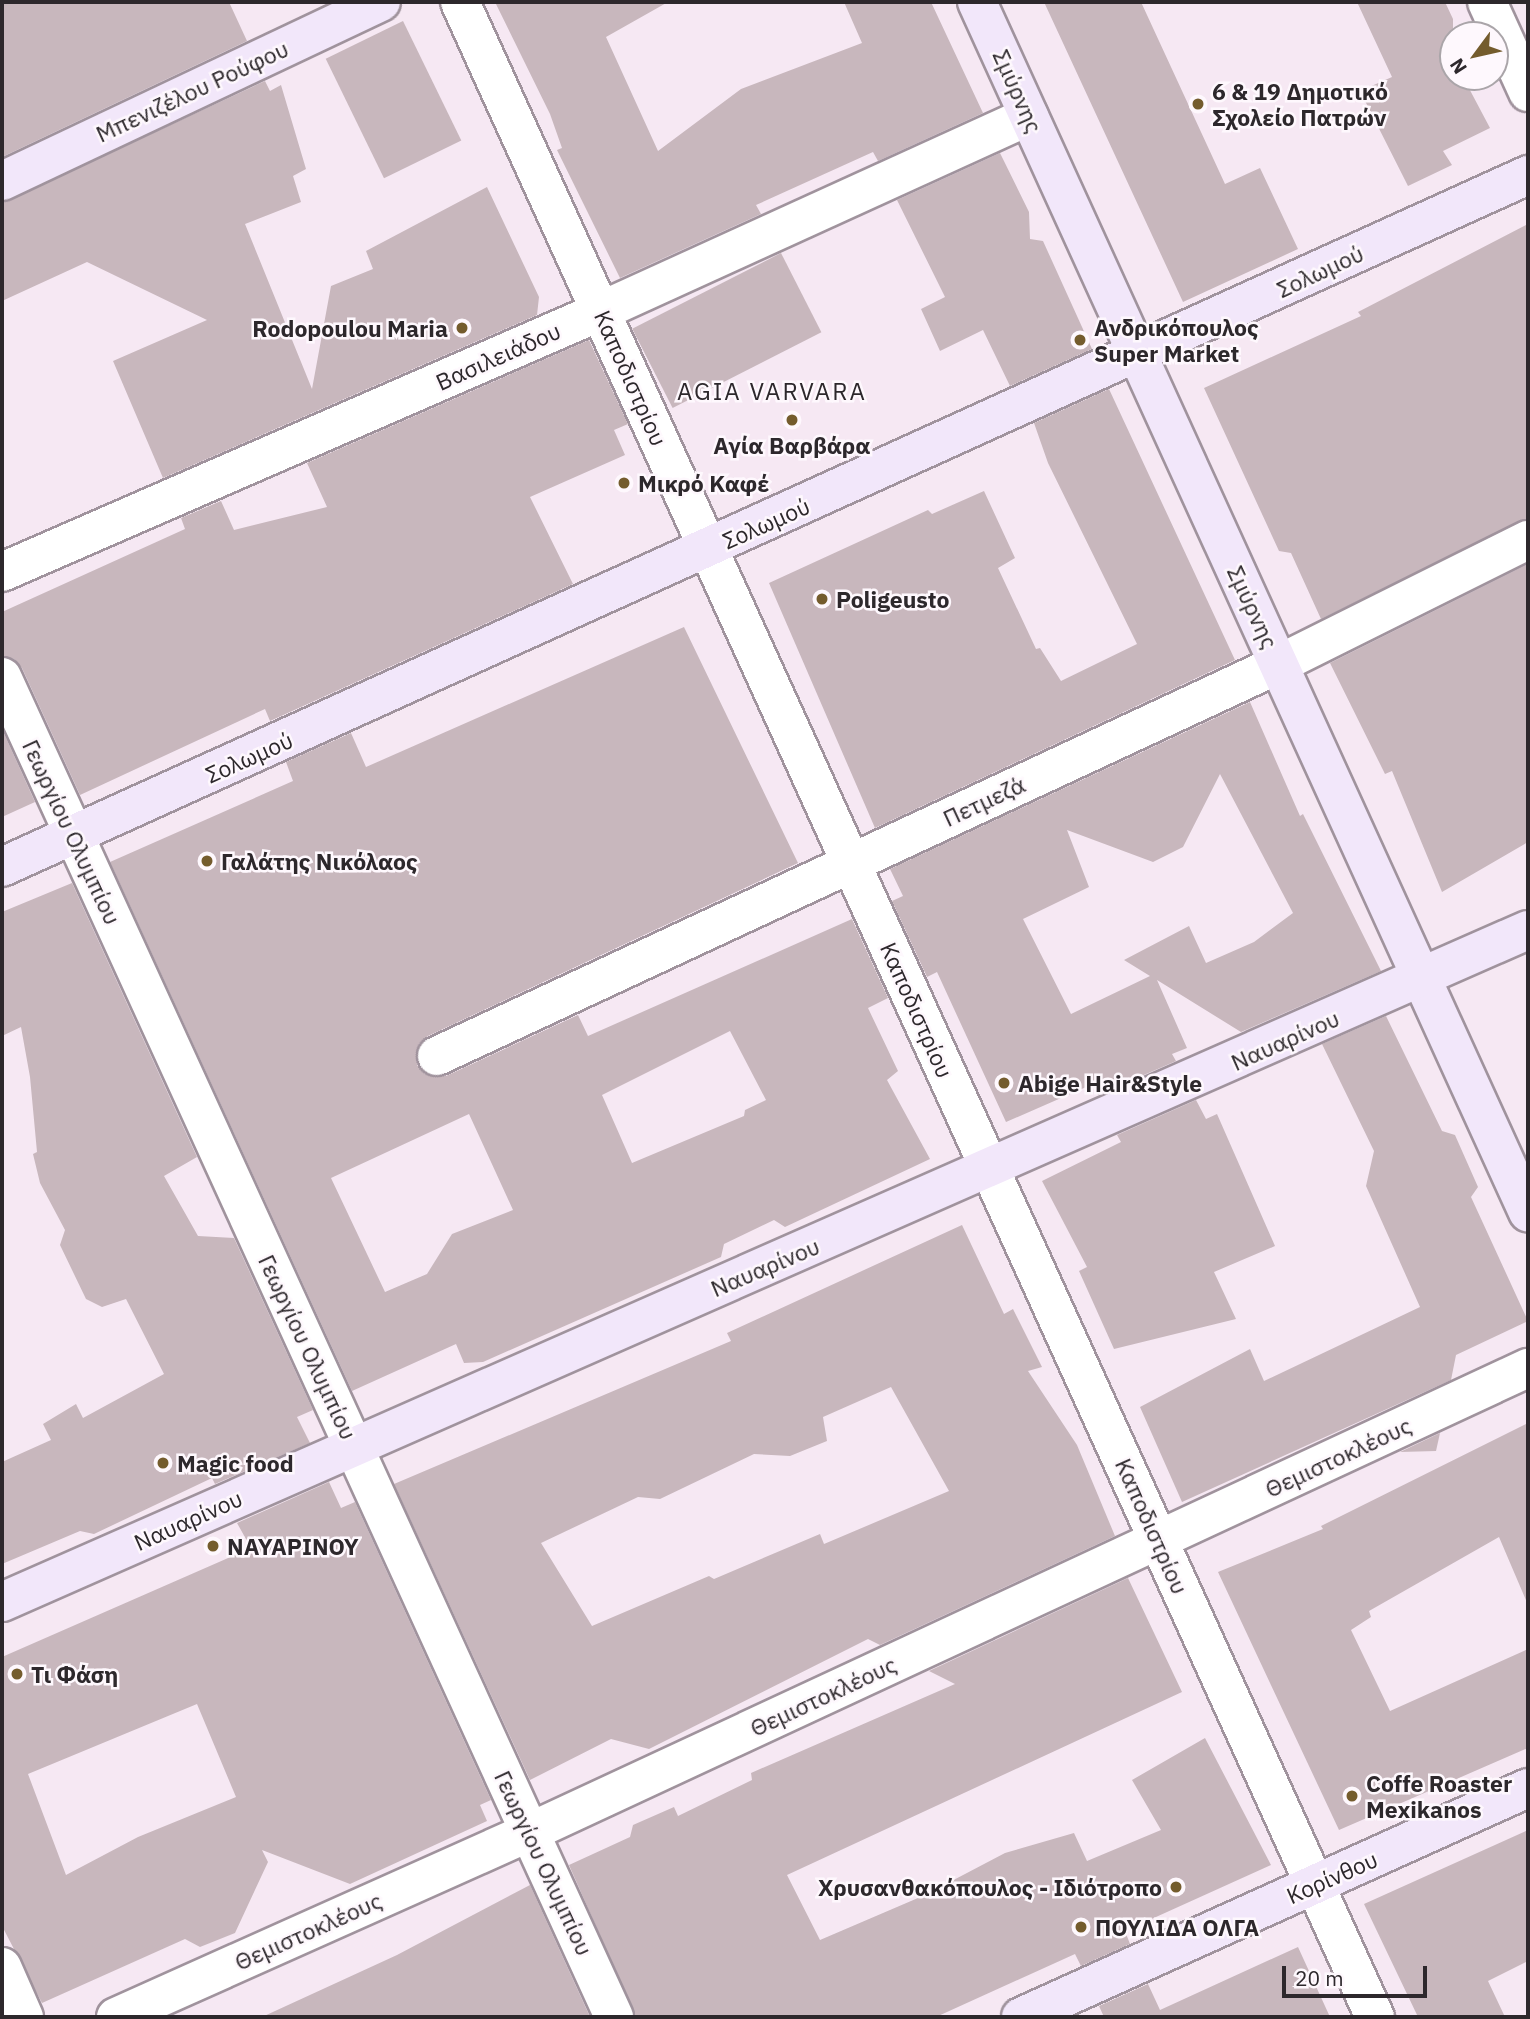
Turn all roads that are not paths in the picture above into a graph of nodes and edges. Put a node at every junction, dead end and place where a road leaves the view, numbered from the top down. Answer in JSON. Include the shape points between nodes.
{"nodes":[{"id":1,"x":381,"y":2,"type":"edge"},
{"id":2,"x":460,"y":2,"type":"edge"},
{"id":3,"x":977,"y":2,"type":"edge"},
{"id":4,"x":1487,"y":2,"type":"edge"},
{"id":5,"x":1528,"y":92,"type":"edge"},
{"id":6,"x":1029,"y":116,"type":"junction"},
{"id":7,"x":1528,"y":175,"type":"edge"},
{"id":8,"x":2,"y":181,"type":"edge"},
{"id":9,"x":601,"y":311,"type":"junction"},
{"id":10,"x":1138,"y":355,"type":"junction"},
{"id":11,"x":1528,"y":540,"type":"edge"},
{"id":12,"x":708,"y":549,"type":"junction"},
{"id":13,"x":2,"y":572,"type":"edge"},
{"id":14,"x":1279,"y":664,"type":"junction"},
{"id":15,"x":2,"y":677,"type":"edge"},
{"id":16,"x":74,"y":836,"type":"junction"},
{"id":17,"x":851,"y":864,"type":"junction"},
{"id":18,"x":2,"y":867,"type":"edge"},
{"id":19,"x":1528,"y":930,"type":"edge"},
{"id":20,"x":1423,"y":979,"type":"junction"},
{"id":21,"x":437,"y":1056,"type":"dead end"},
{"id":22,"x":990,"y":1170,"type":"junction"},
{"id":23,"x":1528,"y":1212,"type":"edge"},
{"id":24,"x":1528,"y":1368,"type":"edge"},
{"id":25,"x":353,"y":1446,"type":"junction"},
{"id":26,"x":1159,"y":1540,"type":"junction"},
{"id":27,"x":2,"y":1602,"type":"edge"},
{"id":28,"x":1528,"y":1788,"type":"edge"},
{"id":29,"x":530,"y":1832,"type":"junction"},
{"id":30,"x":1315,"y":1885,"type":"junction"},
{"id":31,"x":2,"y":1967,"type":"edge"},
{"id":32,"x":24,"y":2017,"type":"edge"},
{"id":33,"x":116,"y":2017,"type":"edge"},
{"id":34,"x":614,"y":2017,"type":"edge"},
{"id":35,"x":1021,"y":2017,"type":"edge"},
{"id":36,"x":1375,"y":2017,"type":"edge"}],
"edges":[{"from":1,"to":8,"type":"main road","name":"Μπενιζέλου Ρούφου"},
{"from":2,"to":9,"type":"street","name":"Καποδιστρίου"},
{"from":3,"to":6,"type":"main road","name":"Σμύρνης"},
{"from":4,"to":5,"type":"street"},
{"from":6,"to":9,"type":"street","name":"Βασιλειάδου"},
{"from":6,"to":10,"type":"main road","name":"Σμύρνης"},
{"from":7,"to":10,"type":"main road","name":"Σολωμού"},
{"from":9,"to":12,"type":"street","name":"Καποδιστρίου"},
{"from":9,"to":13,"type":"street","name":"Βασιλειάδου"},
{"from":10,"to":12,"type":"main road","name":"Σολωμού"},
{"from":10,"to":14,"type":"main road","name":"Σμύρνης"},
{"from":11,"to":14,"type":"street","name":"Πετμεζά"},
{"from":12,"to":16,"type":"main road","name":"Σολωμού"},
{"from":12,"to":17,"type":"street","name":"Καποδιστρίου"},
{"from":14,"to":17,"type":"street","name":"Πετμεζά"},
{"from":14,"to":20,"type":"main road","name":"Σμύρνης"},
{"from":15,"to":16,"type":"street","name":"Γεωργίου Ολυμπίου"},
{"from":16,"to":18,"type":"main road","name":"Σολωμού"},
{"from":16,"to":25,"type":"street","name":"Γεωργίου Ολυμπίου"},
{"from":17,"to":21,"type":"street","name":"Πετμεζά"},
{"from":17,"to":22,"type":"street","name":"Καποδιστρίου"},
{"from":19,"to":20,"type":"main road","name":"Ναυαρίνου"},
{"from":20,"to":22,"type":"main road","name":"Ναυαρίνου"},
{"from":20,"to":23,"type":"main road","name":"Σμύρνης"},
{"from":22,"to":25,"type":"main road","name":"Ναυαρίνου"},
{"from":22,"to":26,"type":"street","name":"Καποδιστρίου"},
{"from":24,"to":26,"type":"street","name":"Θεμιστοκλέους"},
{"from":25,"to":27,"type":"main road","name":"Ναυαρίνου"},
{"from":25,"to":29,"type":"street","name":"Γεωργίου Ολυμπίου"},
{"from":26,"to":29,"type":"street","name":"Θεμιστοκλέους"},
{"from":26,"to":30,"type":"street","name":"Καποδιστρίου"},
{"from":28,"to":30,"type":"main road","name":"Κορίνθου"},
{"from":29,"to":33,"type":"street","name":"Θεμιστοκλέους"},
{"from":29,"to":34,"type":"street","name":"Γεωργίου Ολυμπίου"},
{"from":30,"to":35,"type":"main road","name":"Κορίνθου"},
{"from":30,"to":36,"type":"street","name":"Καποδιστρίου"},
{"from":31,"to":32,"type":"street"}]}
